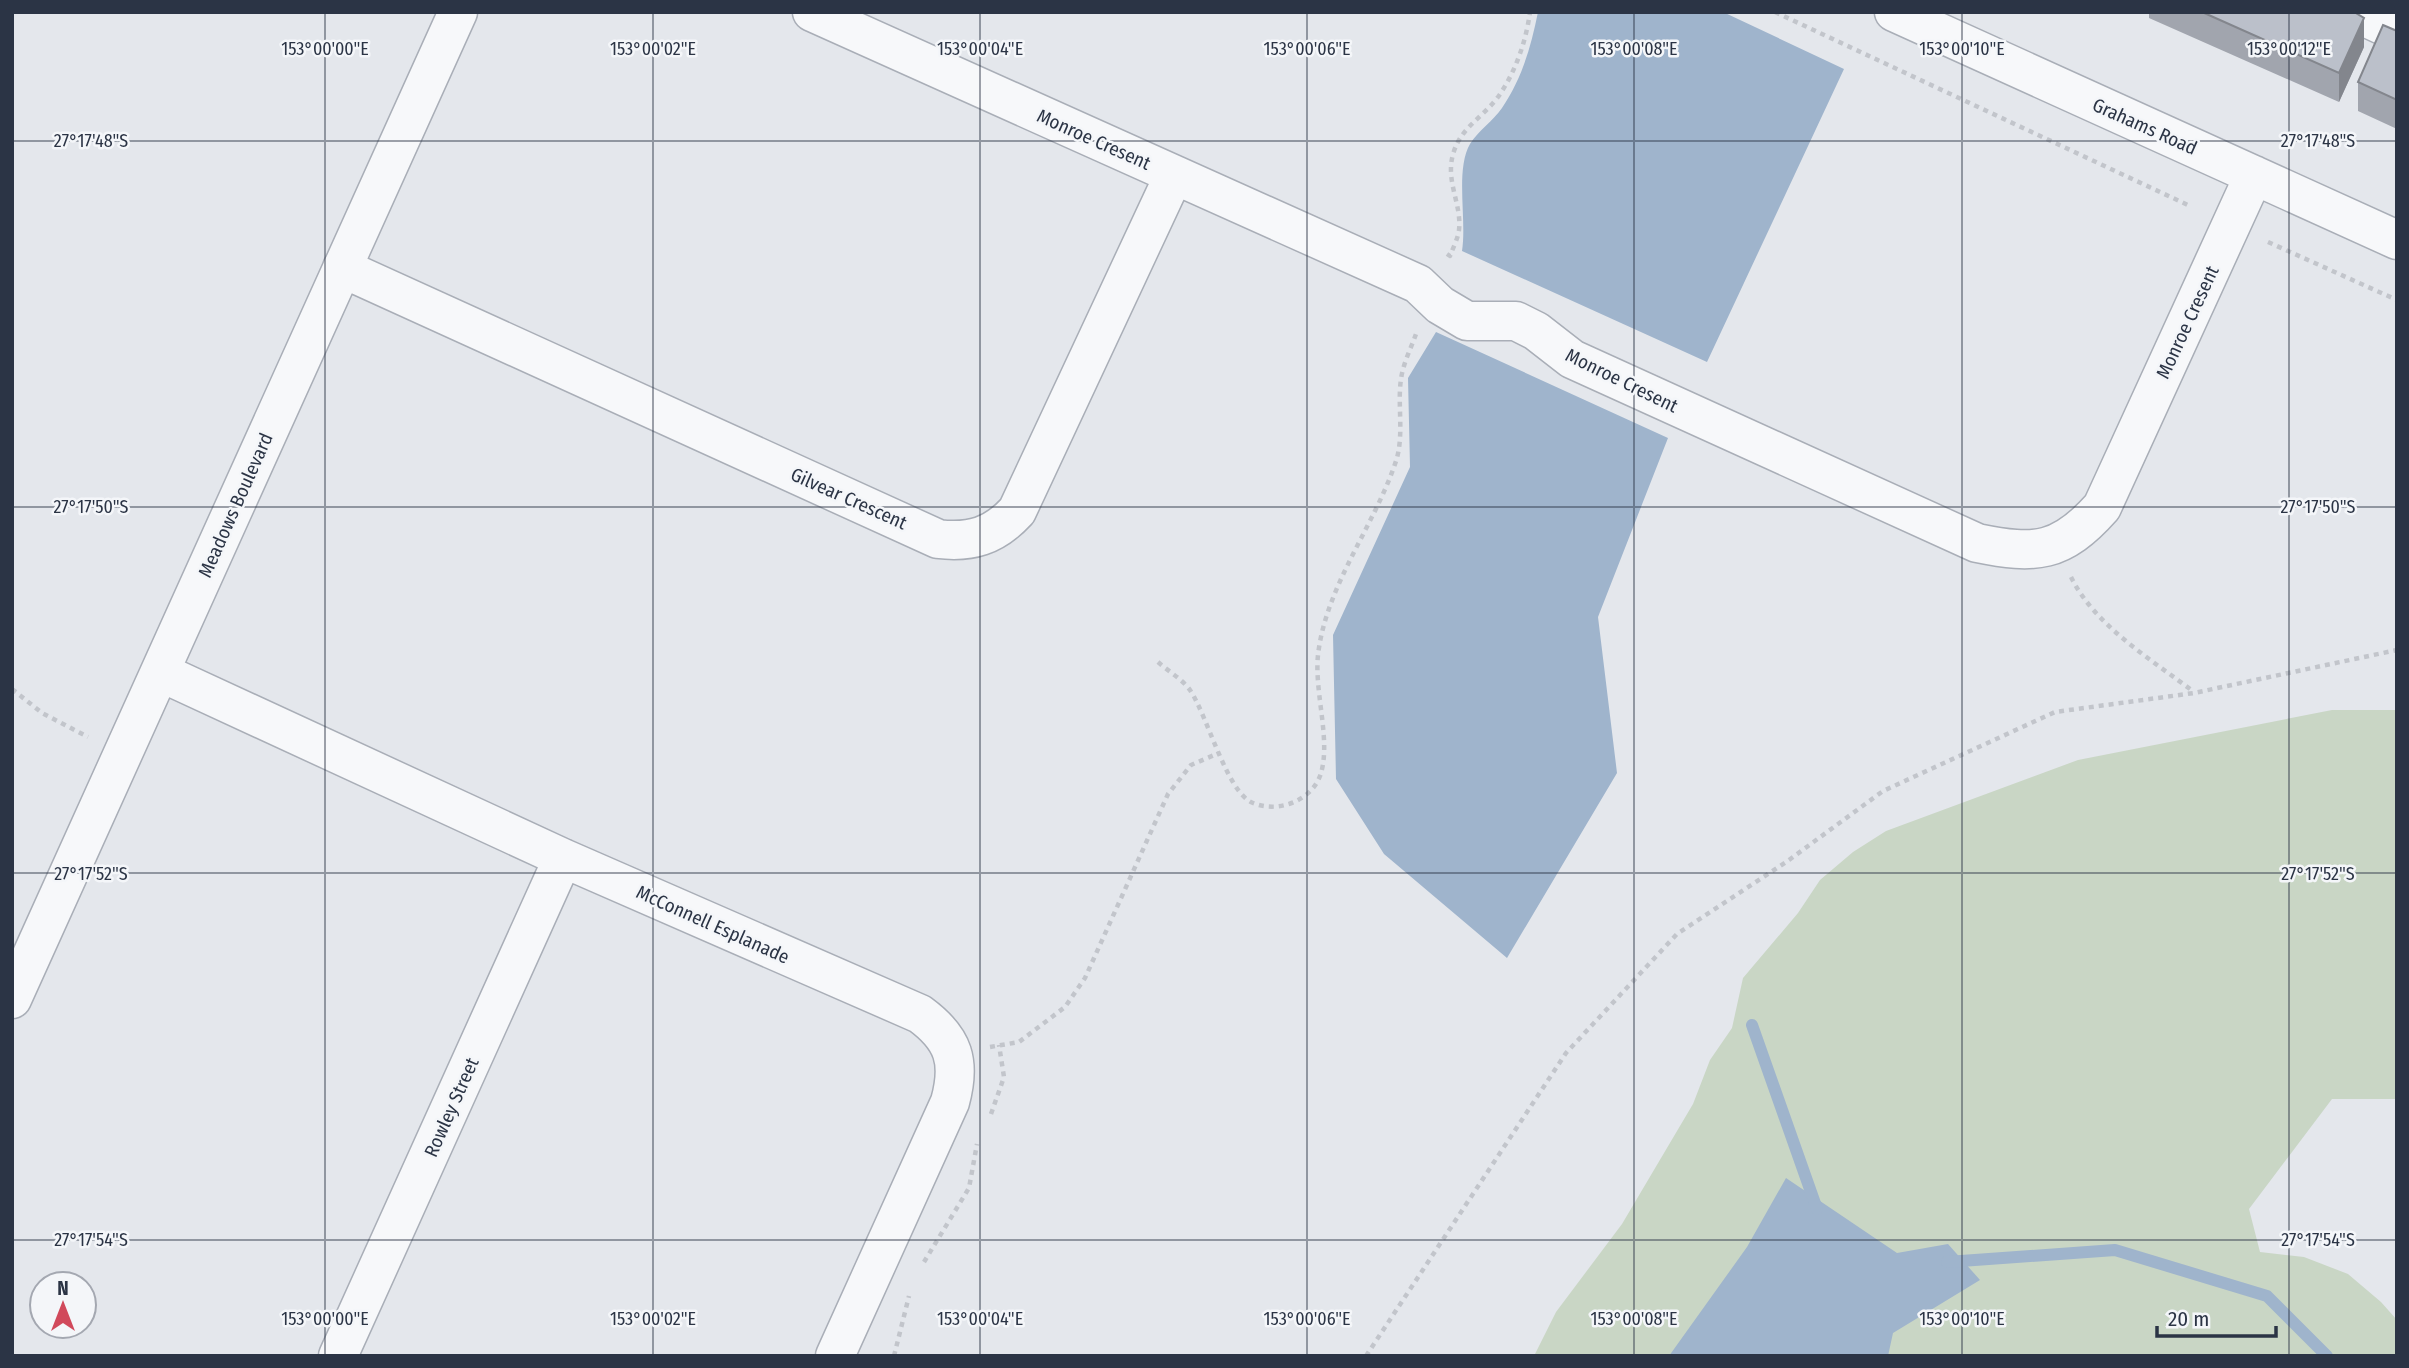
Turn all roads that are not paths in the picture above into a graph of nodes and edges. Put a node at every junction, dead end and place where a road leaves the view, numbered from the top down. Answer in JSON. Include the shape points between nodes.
{"nodes":[{"id":1,"x":458,"y":12,"type":"edge"},
{"id":2,"x":812,"y":12,"type":"edge"},
{"id":3,"x":1894,"y":12,"type":"edge"},
{"id":4,"x":2354,"y":12,"type":"edge"},
{"id":5,"x":2397,"y":32,"type":"edge"},
{"id":6,"x":1174,"y":175,"type":"junction"},
{"id":7,"x":2254,"y":175,"type":"junction"},
{"id":8,"x":2397,"y":240,"type":"edge"},
{"id":9,"x":342,"y":268,"type":"junction"},
{"id":10,"x":160,"y":672,"type":"junction"},
{"id":11,"x":563,"y":858,"type":"junction"},
{"id":12,"x":12,"y":999,"type":"edge"},
{"id":13,"x":338,"y":1356,"type":"edge"},
{"id":14,"x":835,"y":1356,"type":"edge"}],
"edges":[{"from":1,"to":9,"type":"street","name":"Meadows Boulevard"},
{"from":2,"to":6,"type":"street","name":"Monroe Cresent"},
{"from":3,"to":7,"type":"street","name":"Grahams Road"},
{"from":4,"to":5,"type":"street"},
{"from":6,"to":7,"type":"street","name":"Monroe Cresent","via":[[1415,283],[1467,321],[1516,321],[1572,359],[1977,542],[2017,551],[2057,544],[2079,533],[2102,507]]},
{"from":6,"to":9,"type":"street","name":"Gilvear Crescent","via":[[1017,511],[1002,527],[960,541],[938,539]]},
{"from":7,"to":8,"type":"street","name":"Grahams Road"},
{"from":9,"to":10,"type":"street","name":"Meadows Boulevard"},
{"from":10,"to":11,"type":"street","name":"McConnell Esplanade"},
{"from":10,"to":12,"type":"street","name":"Meadows Boulevard"},
{"from":11,"to":13,"type":"street","name":"Rowley Street"},
{"from":11,"to":14,"type":"street","name":"McConnell Esplanade","via":[[920,1014],[940,1029],[953,1054],[957,1077],[950,1102]]}]}
